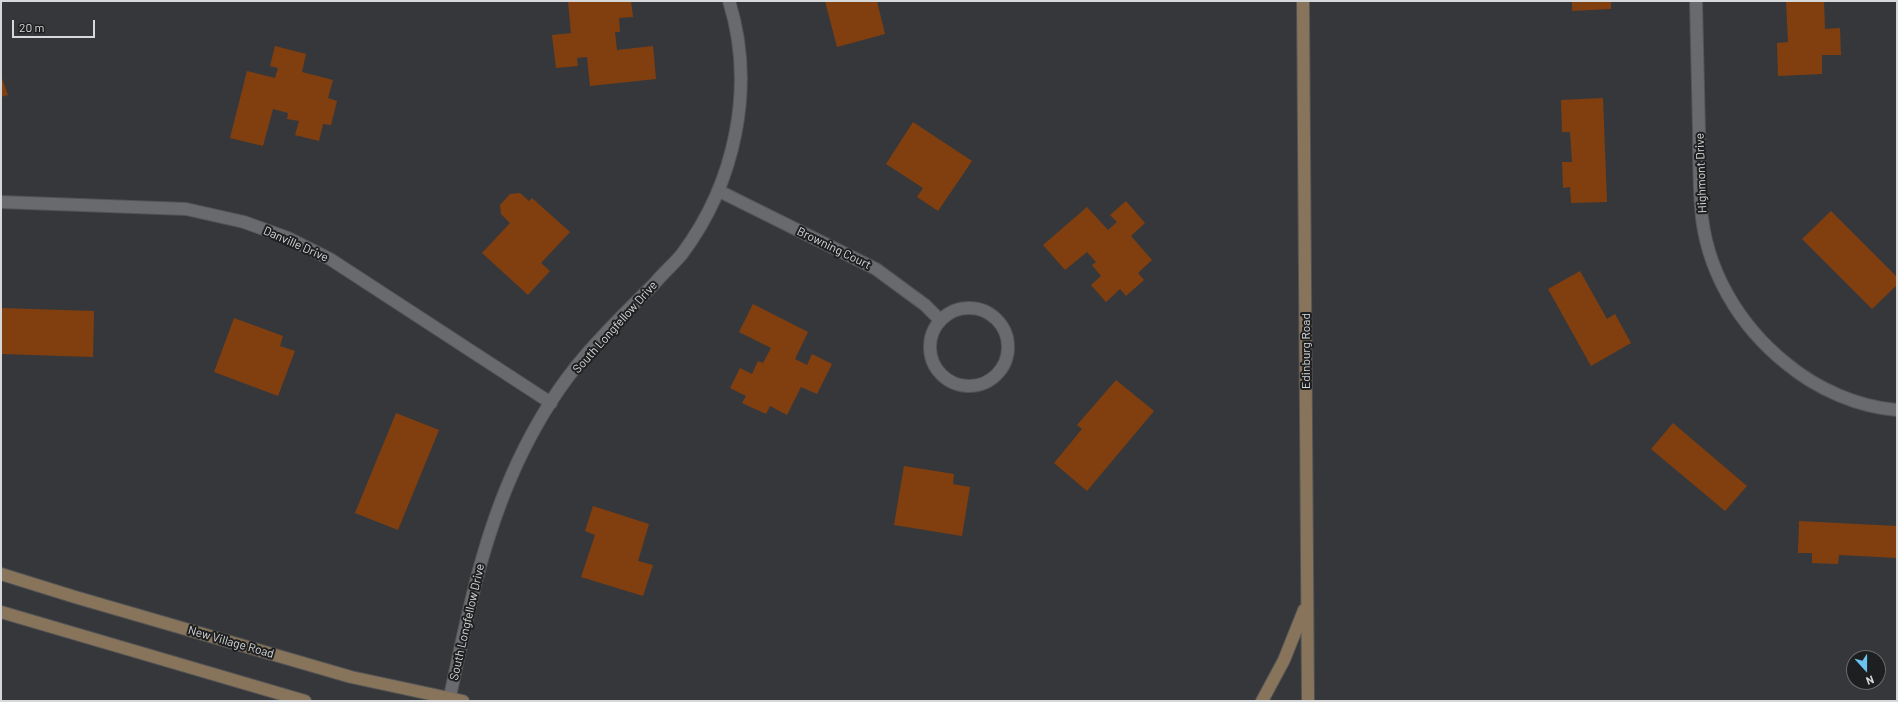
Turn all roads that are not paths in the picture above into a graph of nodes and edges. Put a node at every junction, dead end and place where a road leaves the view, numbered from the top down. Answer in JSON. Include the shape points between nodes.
{"nodes":[{"id":1,"x":729,"y":1,"type":"edge"},
{"id":2,"x":1303,"y":1,"type":"edge"},
{"id":3,"x":1696,"y":1,"type":"edge"},
{"id":4,"x":719,"y":191,"type":"junction"},
{"id":5,"x":1,"y":202,"type":"edge"},
{"id":6,"x":940,"y":320,"type":"junction"},
{"id":7,"x":551,"y":403,"type":"junction"},
{"id":8,"x":1897,"y":410,"type":"edge"},
{"id":9,"x":1,"y":574,"type":"edge"},
{"id":10,"x":1306,"y":605,"type":"junction"},
{"id":11,"x":1,"y":612,"type":"edge"},
{"id":12,"x":449,"y":700,"type":"edge"},
{"id":13,"x":304,"y":701,"type":"edge"},
{"id":14,"x":463,"y":701,"type":"edge"},
{"id":15,"x":1262,"y":701,"type":"edge"},
{"id":16,"x":1308,"y":701,"type":"edge"}],
"edges":[{"from":1,"to":4,"type":"street","name":"South Longfellow Drive","via":[[740,61],[740,106],[733,150]]},
{"from":2,"to":10,"type":"main road","name":"Edinburg Road"},
{"from":3,"to":8,"type":"street","name":"Highmont Drive","via":[[1701,208],[1708,247],[1723,287],[1745,324],[1772,353],[1800,375],[1841,397],[1883,409]]},
{"from":4,"to":6,"type":"street","name":"Browning Court","via":[[876,269],[925,305]]},
{"from":4,"to":7,"type":"street","name":"South Longfellow Drive","via":[[703,222],[681,255],[583,358]]},
{"from":5,"to":7,"type":"street","name":"Danville Drive","via":[[186,209],[244,222],[288,238],[330,259]]},
{"from":6,"to":6,"type":"street","via":[[932,332],[930,353],[937,370],[946,380],[957,385],[974,386],[987,382],[1000,371],[1006,358],[1007,337],[1004,329],[991,315],[979,309],[966,308],[953,311]]},
{"from":7,"to":12,"type":"street","name":"South Longfellow Drive","via":[[524,448],[496,511],[478,567]]},
{"from":9,"to":12,"type":"main road","name":"New Village Road","via":[[351,677]]},
{"from":10,"to":15,"type":"main road","via":[[1284,660]]},
{"from":10,"to":16,"type":"main road","name":"Edinburg Road"},
{"from":11,"to":13,"type":"main road"},
{"from":12,"to":14,"type":"main road","name":"New Village Road"}]}
